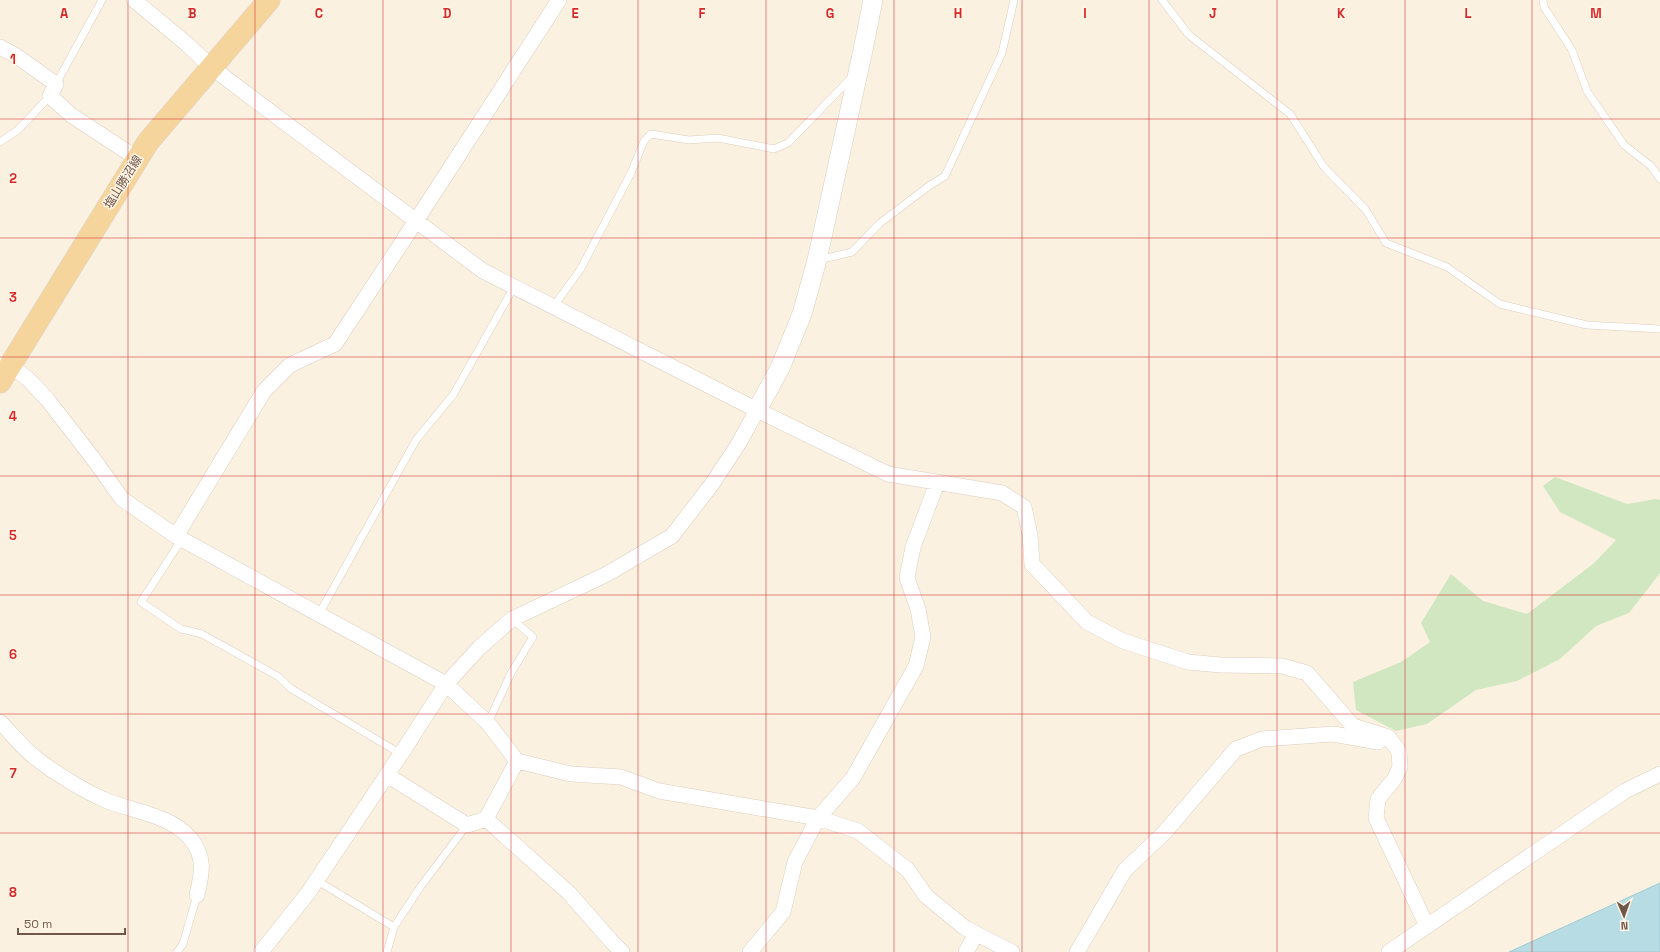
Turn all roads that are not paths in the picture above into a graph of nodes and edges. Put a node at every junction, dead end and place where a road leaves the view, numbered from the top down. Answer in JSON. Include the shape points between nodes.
{"nodes":[{"id":1,"x":102,"y":0,"type":"edge"},
{"id":2,"x":134,"y":0,"type":"edge"},
{"id":3,"x":269,"y":0,"type":"edge"},
{"id":4,"x":558,"y":0,"type":"edge"},
{"id":5,"x":873,"y":0,"type":"edge"},
{"id":6,"x":1014,"y":0,"type":"edge"},
{"id":7,"x":1162,"y":0,"type":"edge"},
{"id":8,"x":1543,"y":0,"type":"edge"},
{"id":9,"x":0,"y":48,"type":"edge"},
{"id":10,"x":211,"y":67,"type":"junction"},
{"id":11,"x":859,"y":69,"type":"junction"},
{"id":12,"x":53,"y":90,"type":"junction"},
{"id":13,"x":0,"y":142,"type":"edge"},
{"id":14,"x":138,"y":159,"type":"junction"},
{"id":15,"x":1660,"y":179,"type":"edge"},
{"id":16,"x":416,"y":221,"type":"junction"},
{"id":17,"x":817,"y":260,"type":"junction"},
{"id":18,"x":514,"y":287,"type":"junction"},
{"id":19,"x":553,"y":307,"type":"junction"},
{"id":20,"x":1660,"y":329,"type":"edge"},
{"id":21,"x":3,"y":370,"type":"edge"},
{"id":22,"x":756,"y":410,"type":"junction"},
{"id":23,"x":937,"y":483,"type":"junction"},
{"id":24,"x":179,"y":537,"type":"junction"},
{"id":25,"x":319,"y":614,"type":"junction"},
{"id":26,"x":512,"y":619,"type":"junction"},
{"id":27,"x":446,"y":684,"type":"junction"},
{"id":28,"x":0,"y":722,"type":"edge"},
{"id":29,"x":488,"y":723,"type":"junction"},
{"id":30,"x":1394,"y":745,"type":"junction"},
{"id":31,"x":401,"y":754,"type":"junction"},
{"id":32,"x":517,"y":761,"type":"junction"},
{"id":33,"x":1660,"y":774,"type":"edge"},
{"id":34,"x":387,"y":775,"type":"junction"},
{"id":35,"x":818,"y":818,"type":"junction"},
{"id":36,"x":486,"y":819,"type":"junction"},
{"id":37,"x":467,"y":825,"type":"junction"},
{"id":38,"x":316,"y":880,"type":"junction"},
{"id":39,"x":197,"y":895,"type":"joint"},
{"id":40,"x":1427,"y":926,"type":"junction"},
{"id":41,"x":394,"y":927,"type":"junction"},
{"id":42,"x":976,"y":934,"type":"junction"},
{"id":43,"x":177,"y":952,"type":"edge"},
{"id":44,"x":261,"y":952,"type":"edge"},
{"id":45,"x":388,"y":952,"type":"edge"},
{"id":46,"x":622,"y":952,"type":"edge"},
{"id":47,"x":750,"y":952,"type":"edge"},
{"id":48,"x":966,"y":952,"type":"edge"},
{"id":49,"x":1012,"y":952,"type":"edge"},
{"id":50,"x":1077,"y":952,"type":"edge"},
{"id":51,"x":1390,"y":952,"type":"edge"}],
"edges":[{"from":1,"to":12,"type":"lane"},
{"from":2,"to":10,"type":"street"},
{"from":3,"to":10,"type":"main road","name":"塩山勝沼線"},
{"from":4,"to":16,"type":"street"},
{"from":5,"to":11,"type":"street"},
{"from":6,"to":17,"type":"lane","via":[[1002,53],[946,176],[880,223],[852,252]]},
{"from":7,"to":20,"type":"lane","via":[[1188,35],[1290,114],[1324,167],[1366,210],[1386,243],[1447,267],[1500,304],[1587,325]]},
{"from":8,"to":15,"type":"lane","via":[[1544,7],[1572,50],[1586,91],[1624,145],[1651,166]]},
{"from":9,"to":12,"type":"street","via":[[15,55]]},
{"from":10,"to":14,"type":"main road","name":"塩山勝沼線","via":[[148,142]]},
{"from":10,"to":16,"type":"street"},
{"from":11,"to":17,"type":"street"},
{"from":11,"to":19,"type":"lane","via":[[788,143],[774,148],[718,138],[689,140],[651,134],[644,141],[631,173],[580,270]]},
{"from":12,"to":13,"type":"lane","via":[[18,130]]},
{"from":12,"to":14,"type":"street","via":[[71,116]]},
{"from":14,"to":21,"type":"main road","name":"塩山勝沼線"},
{"from":16,"to":18,"type":"street","via":[[483,271]]},
{"from":16,"to":24,"type":"street","via":[[335,344],[290,365],[264,391]]},
{"from":17,"to":22,"type":"street","via":[[802,314],[780,368]]},
{"from":18,"to":19,"type":"street"},
{"from":18,"to":25,"type":"lane","via":[[453,395],[416,440]]},
{"from":19,"to":22,"type":"street"},
{"from":21,"to":24,"type":"street","via":[[28,379],[47,399],[122,499]]},
{"from":22,"to":23,"type":"street","via":[[888,474]]},
{"from":22,"to":26,"type":"street","via":[[712,484],[672,536],[607,574]]},
{"from":23,"to":30,"type":"street","via":[[1002,493],[1024,507],[1030,535],[1032,564],[1087,622],[1124,641],[1188,662],[1282,666],[1307,673],[1353,726],[1388,737]]},
{"from":23,"to":35,"type":"street","via":[[913,547],[907,578],[918,609],[923,638],[916,666],[853,778]]},
{"from":24,"to":25,"type":"street"},
{"from":24,"to":31,"type":"lane","via":[[141,602],[181,629],[202,634],[279,678],[290,688]]},
{"from":25,"to":27,"type":"street"},
{"from":26,"to":27,"type":"street","via":[[480,647]]},
{"from":26,"to":29,"type":"lane","via":[[533,637],[511,673]]},
{"from":27,"to":29,"type":"street"},
{"from":27,"to":31,"type":"street"},
{"from":28,"to":39,"type":"street","via":[[36,759],[65,777],[104,799],[174,824],[190,837],[200,852],[202,871]]},
{"from":29,"to":32,"type":"street"},
{"from":30,"to":40,"type":"street","via":[[1400,751],[1400,767],[1395,778],[1378,799],[1376,818]]},
{"from":30,"to":50,"type":"street","via":[[1333,734],[1262,739],[1236,749],[1164,833],[1125,870]]},
{"from":31,"to":34,"type":"street"},
{"from":32,"to":35,"type":"street","via":[[571,774],[621,777],[660,791]]},
{"from":32,"to":36,"type":"street"},
{"from":33,"to":40,"type":"street","via":[[1625,791]]},
{"from":34,"to":37,"type":"street"},
{"from":34,"to":38,"type":"street"},
{"from":35,"to":42,"type":"street","via":[[858,831],[908,870],[926,896]]},
{"from":35,"to":47,"type":"street","via":[[795,862],[783,912]]},
{"from":36,"to":37,"type":"street"},
{"from":36,"to":46,"type":"street","via":[[569,893]]},
{"from":37,"to":41,"type":"lane"},
{"from":38,"to":41,"type":"lane"},
{"from":38,"to":44,"type":"street","via":[[308,894]]},
{"from":39,"to":43,"type":"lane","via":[[183,944]]},
{"from":40,"to":51,"type":"street"},
{"from":41,"to":45,"type":"lane"},
{"from":42,"to":48,"type":"street"},
{"from":42,"to":49,"type":"street"}]}
